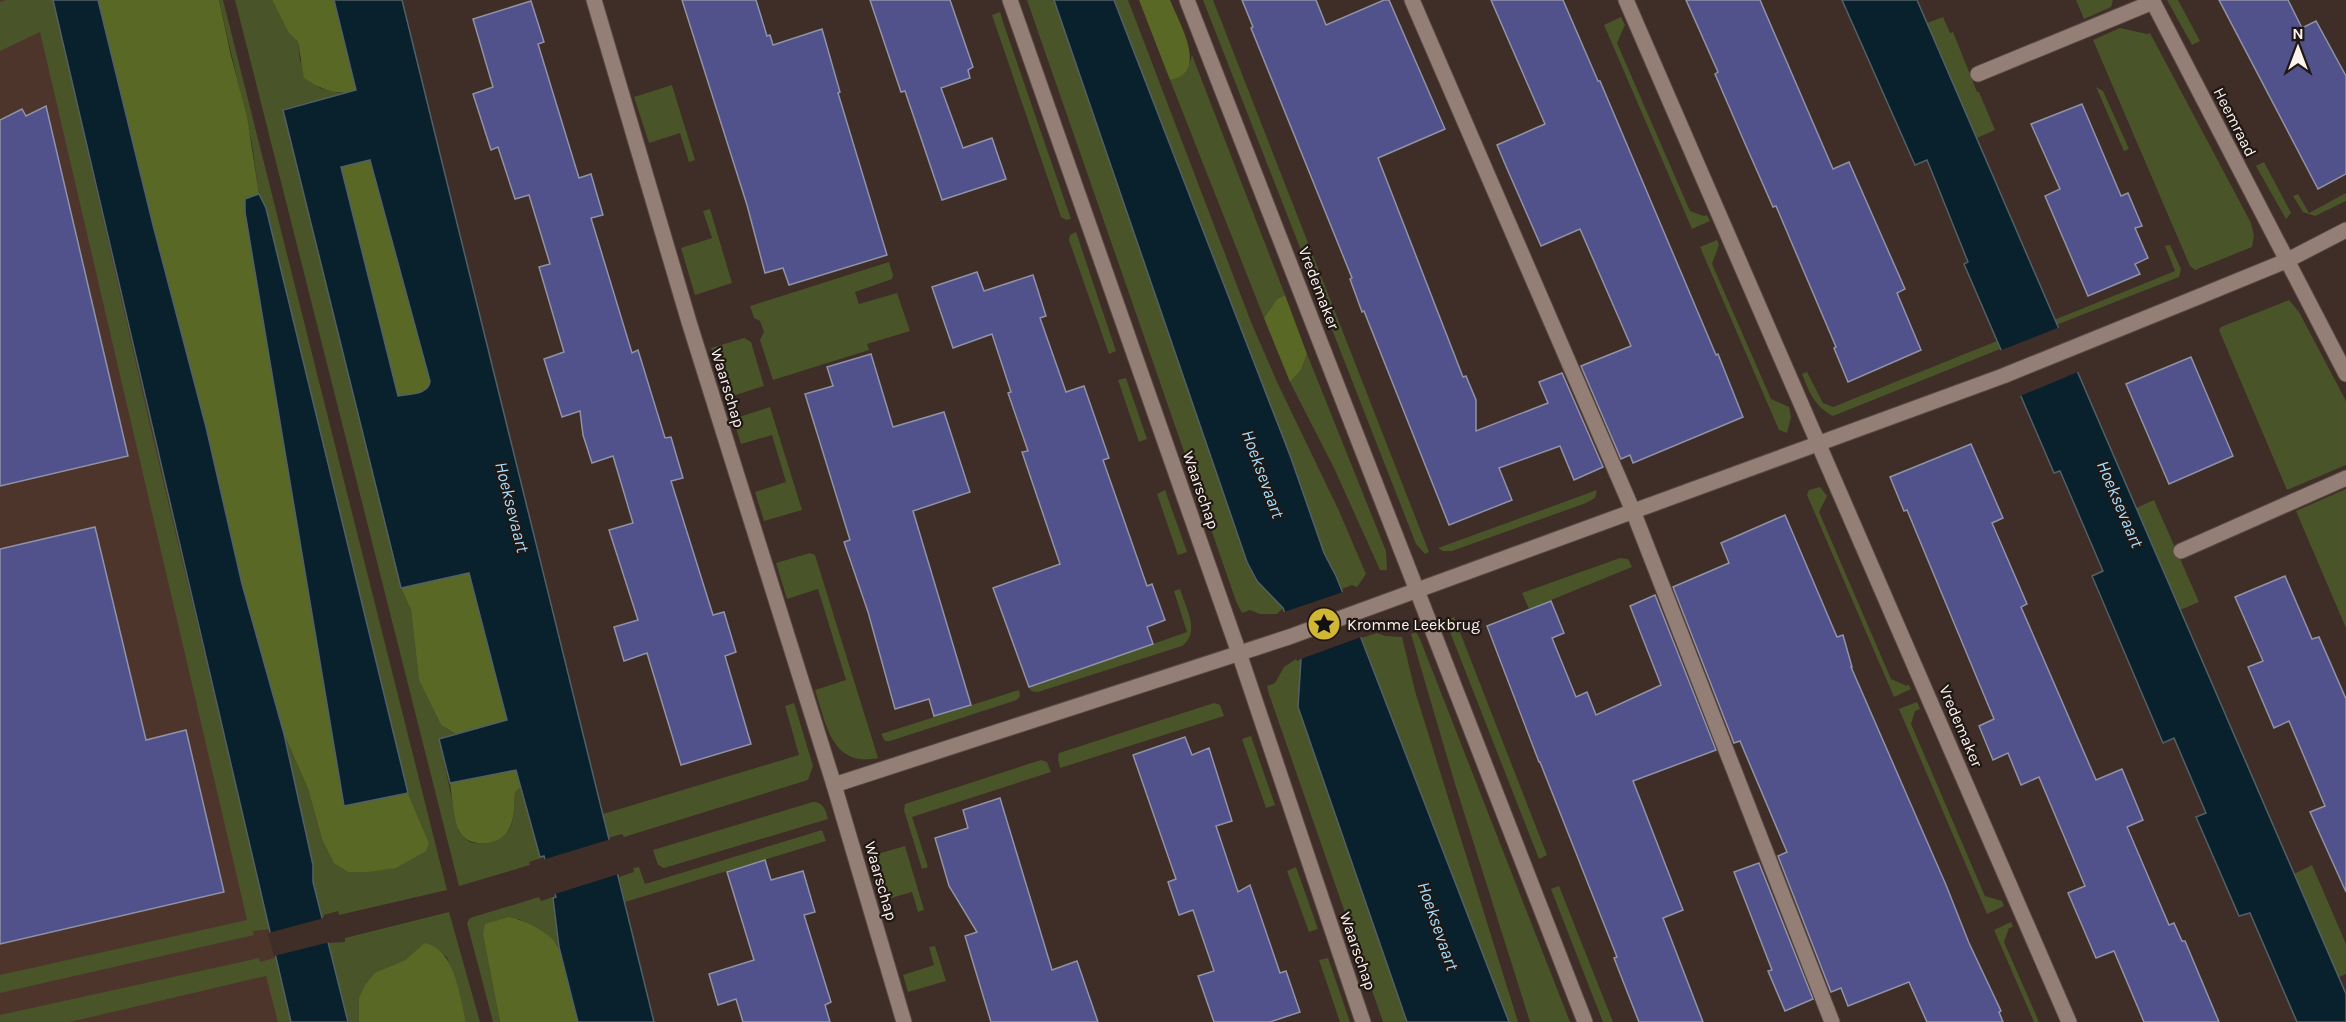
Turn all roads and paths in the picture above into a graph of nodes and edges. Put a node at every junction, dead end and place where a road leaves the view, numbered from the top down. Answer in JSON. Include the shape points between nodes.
{"nodes":[{"id":1,"x":594,"y":0,"type":"edge"},
{"id":2,"x":1010,"y":0,"type":"edge"},
{"id":3,"x":1187,"y":0,"type":"edge"},
{"id":4,"x":1412,"y":0,"type":"edge"},
{"id":5,"x":1626,"y":0,"type":"edge"},
{"id":6,"x":2152,"y":1,"type":"edge"},
{"id":7,"x":1978,"y":74,"type":"dead end"},
{"id":8,"x":2346,"y":230,"type":"edge"},
{"id":9,"x":2286,"y":261,"type":"junction"},
{"id":10,"x":2346,"y":374,"type":"edge"},
{"id":11,"x":1820,"y":443,"type":"junction"},
{"id":12,"x":2346,"y":478,"type":"edge"},
{"id":13,"x":1633,"y":511,"type":"junction"},
{"id":14,"x":2181,"y":551,"type":"dead end"},
{"id":15,"x":1418,"y":589,"type":"junction"},
{"id":16,"x":1239,"y":653,"type":"junction"},
{"id":17,"x":834,"y":785,"type":"junction"},
{"id":18,"x":904,"y":1022,"type":"edge"},
{"id":19,"x":1363,"y":1022,"type":"edge"},
{"id":20,"x":1585,"y":1022,"type":"edge"},
{"id":21,"x":1832,"y":1022,"type":"edge"},
{"id":22,"x":2069,"y":1022,"type":"edge"}],
"edges":[{"from":1,"to":17,"type":"street","name":"Waarschap","via":[[689,322]]},
{"from":2,"to":16,"type":"street","name":"Waarschap"},
{"from":3,"to":15,"type":"street","name":"Vredemaker"},
{"from":4,"to":13,"type":"street"},
{"from":5,"to":11,"type":"street","name":"Vredemaker"},
{"from":6,"to":7,"type":"street"},
{"from":6,"to":9,"type":"street","name":"Heemraad"},
{"from":8,"to":9,"type":"street"},
{"from":9,"to":10,"type":"street","name":"Heemraad"},
{"from":9,"to":11,"type":"street","via":[[2003,376]]},
{"from":11,"to":13,"type":"street"},
{"from":11,"to":22,"type":"street","name":"Vredemaker"},
{"from":12,"to":14,"type":"street"},
{"from":13,"to":15,"type":"street"},
{"from":13,"to":21,"type":"street"},
{"from":15,"to":16,"type":"street"},
{"from":15,"to":20,"type":"street","name":"Vredemaker"},
{"from":16,"to":17,"type":"street"},
{"from":16,"to":19,"type":"street","name":"Waarschap"},
{"from":17,"to":18,"type":"street","name":"Waarschap"}]}
